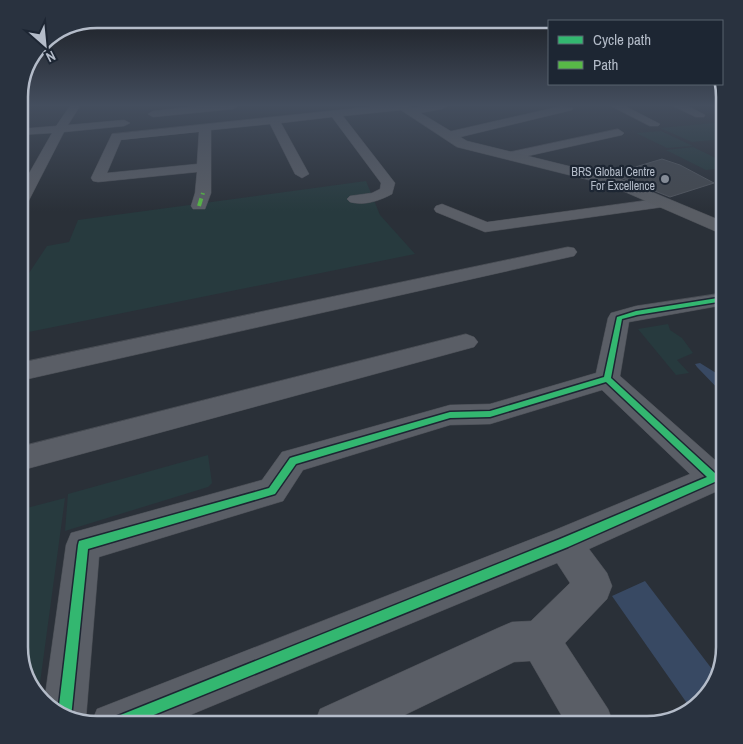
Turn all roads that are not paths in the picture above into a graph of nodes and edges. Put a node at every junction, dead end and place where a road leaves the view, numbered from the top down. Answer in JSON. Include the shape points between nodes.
{"nodes":[{"id":1,"x":54,"y":141,"type":"edge"},
{"id":2,"x":114,"y":141,"type":"edge"},
{"id":3,"x":202,"y":141,"type":"edge"},
{"id":4,"x":284,"y":141,"type":"edge"},
{"id":5,"x":356,"y":141,"type":"edge"},
{"id":6,"x":456,"y":141,"type":"edge"},
{"id":7,"x":582,"y":141,"type":"edge"},
{"id":8,"x":510,"y":156,"type":"junction"},
{"id":9,"x":122,"y":158,"type":"dead end"},
{"id":10,"x":104,"y":160,"type":"junction"},
{"id":11,"x":204,"y":168,"type":"junction"},
{"id":12,"x":302,"y":174,"type":"dead end"},
{"id":13,"x":28,"y":188,"type":"edge"},
{"id":14,"x":355,"y":200,"type":"dead end"},
{"id":15,"x":664,"y":203,"type":"junction"},
{"id":16,"x":199,"y":206,"type":"dead end"},
{"id":17,"x":442,"y":209,"type":"dead end"},
{"id":18,"x":716,"y":226,"type":"edge"},
{"id":19,"x":568,"y":252,"type":"dead end"},
{"id":20,"x":716,"y":300,"type":"edge"},
{"id":21,"x":466,"y":342,"type":"dead end"},
{"id":22,"x":27,"y":370,"type":"edge"},
{"id":23,"x":607,"y":379,"type":"junction"},
{"id":24,"x":27,"y":457,"type":"edge"},
{"id":25,"x":564,"y":543,"type":"junction"},
{"id":26,"x":540,"y":640,"type":"junction"},
{"id":27,"x":65,"y":709,"type":"edge"},
{"id":28,"x":134,"y":716,"type":"edge"},
{"id":29,"x":355,"y":716,"type":"edge"},
{"id":30,"x":586,"y":716,"type":"edge"}],
"edges":[{"from":1,"to":13,"type":"street"},
{"from":2,"to":10,"type":"street"},
{"from":3,"to":11,"type":"street","via":[[200,150]]},
{"from":4,"to":12,"type":"street"},
{"from":5,"to":14,"type":"street","via":[[388,183],[387,191],[375,197]]},
{"from":6,"to":8,"type":"main road"},
{"from":7,"to":8,"type":"street"},
{"from":8,"to":15,"type":"main road","via":[[615,182]]},
{"from":9,"to":10,"type":"street"},
{"from":10,"to":11,"type":"street","via":[[98,178]]},
{"from":11,"to":16,"type":"street"},
{"from":15,"to":17,"type":"street","via":[[485,227]]},
{"from":15,"to":18,"type":"main road"},
{"from":19,"to":22,"type":"street"},
{"from":20,"to":23,"type":"street","via":[[619,318]]},
{"from":21,"to":24,"type":"street"},
{"from":23,"to":25,"type":"street","via":[[714,478]]},
{"from":23,"to":27,"type":"street","via":[[490,414],[450,415],[293,461],[272,492],[83,545]]},
{"from":25,"to":26,"type":"street","via":[[594,586]]},
{"from":25,"to":28,"type":"street"},
{"from":26,"to":29,"type":"street","via":[[512,642]]},
{"from":26,"to":30,"type":"street"}]}
